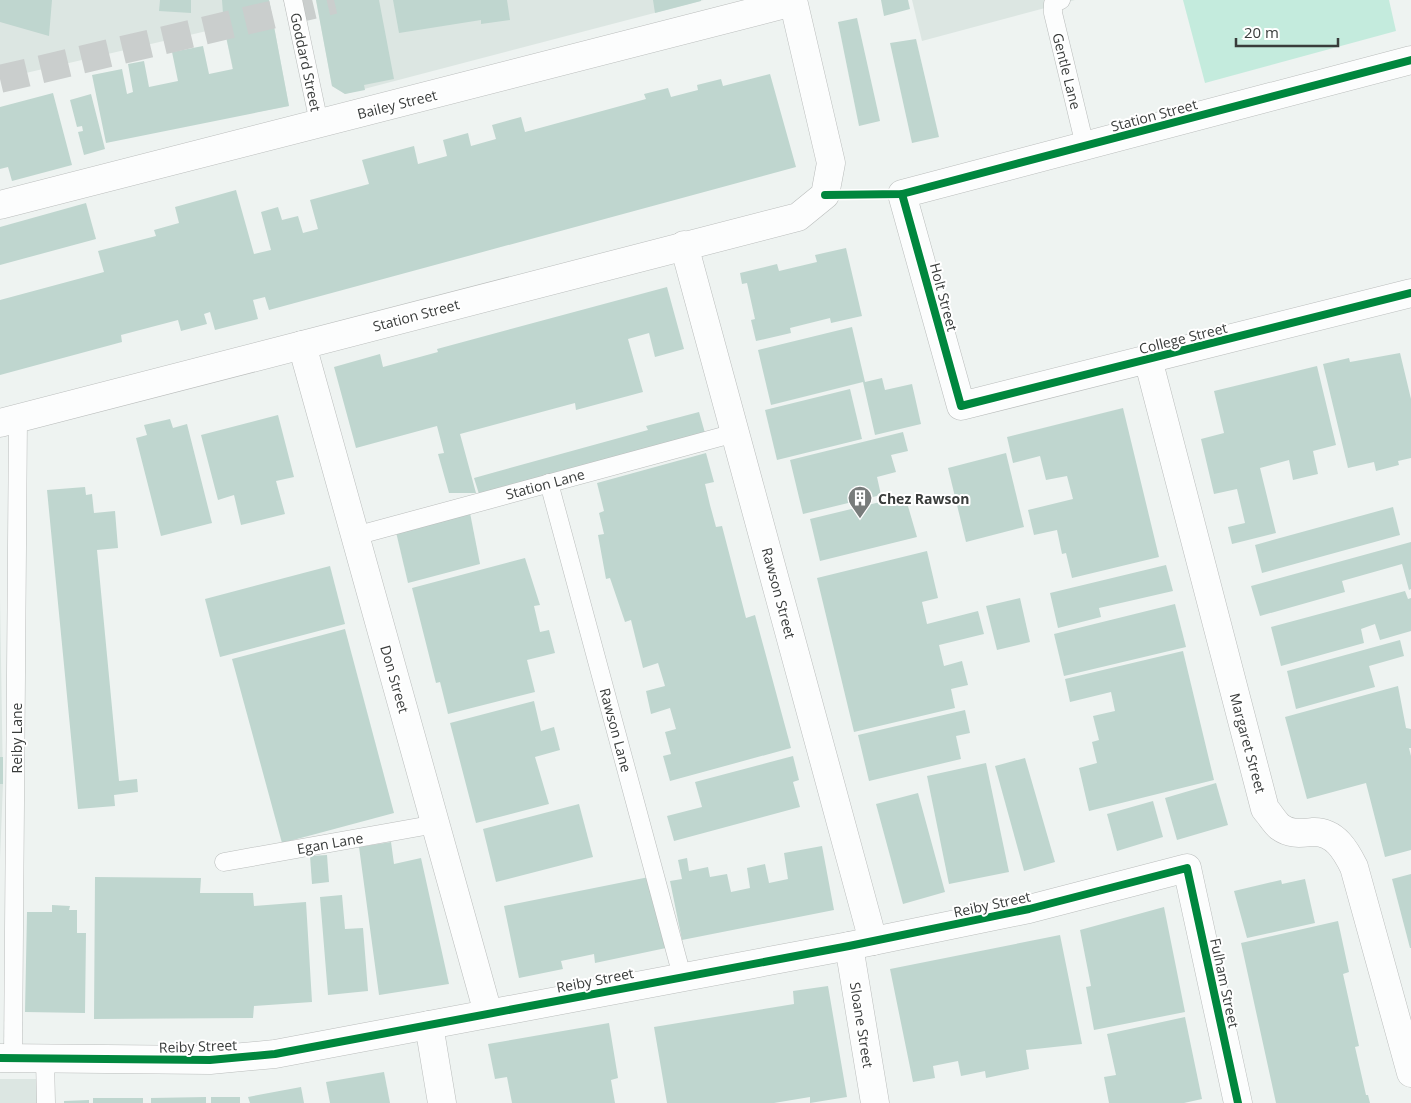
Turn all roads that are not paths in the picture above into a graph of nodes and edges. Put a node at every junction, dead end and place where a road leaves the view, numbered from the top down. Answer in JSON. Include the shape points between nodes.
{"nodes":[{"id":1,"x":293,"y":0,"type":"edge"},
{"id":2,"x":1061,"y":0,"type":"edge"},
{"id":3,"x":793,"y":1,"type":"edge"},
{"id":4,"x":1411,"y":60,"type":"edge"},
{"id":5,"x":319,"y":123,"type":"junction"},
{"id":6,"x":1085,"y":146,"type":"junction"},
{"id":7,"x":902,"y":194,"type":"joint"},
{"id":8,"x":0,"y":205,"type":"edge"},
{"id":9,"x":684,"y":245,"type":"junction"},
{"id":10,"x":1411,"y":293,"type":"edge"},
{"id":11,"x":302,"y":345,"type":"junction"},
{"id":12,"x":1148,"y":360,"type":"junction"},
{"id":13,"x":961,"y":406,"type":"joint"},
{"id":14,"x":9,"y":420,"type":"edge"},
{"id":15,"x":735,"y":433,"type":"junction"},
{"id":16,"x":549,"y":483,"type":"junction"},
{"id":17,"x":355,"y":536,"type":"junction"},
{"id":18,"x":436,"y":824,"type":"junction"},
{"id":19,"x":224,"y":862,"type":"dead end"},
{"id":20,"x":1187,"y":868,"type":"joint"},
{"id":21,"x":861,"y":944,"type":"junction"},
{"id":22,"x":682,"y":976,"type":"junction"},
{"id":23,"x":488,"y":1013,"type":"junction"},
{"id":24,"x":429,"y":1024,"type":"junction"},
{"id":25,"x":6,"y":1058,"type":"edge"},
{"id":26,"x":44,"y":1059,"type":"junction"},
{"id":27,"x":1411,"y":1073,"type":"edge"},
{"id":28,"x":46,"y":1103,"type":"edge"},
{"id":29,"x":442,"y":1103,"type":"edge"},
{"id":30,"x":874,"y":1103,"type":"edge"},
{"id":31,"x":1238,"y":1103,"type":"edge"}],
"edges":[{"from":1,"to":5,"type":"lane","name":"Goddard Street"},
{"from":2,"to":6,"type":"lane","name":"Gentle Lane","via":[[1053,4],[1053,13]]},
{"from":3,"to":5,"type":"street","name":"Bailey Street"},
{"from":3,"to":9,"type":"street","name":"Station Street","via":[[831,163],[825,195],[798,217]]},
{"from":4,"to":6,"type":"street","name":"Station Street"},
{"from":5,"to":8,"type":"street","name":"Bailey Street"},
{"from":6,"to":7,"type":"street","name":"Station Street"},
{"from":7,"to":13,"type":"street","name":"Holt Street"},
{"from":9,"to":11,"type":"street","name":"Station Street"},
{"from":9,"to":15,"type":"street","name":"Rawson Street"},
{"from":10,"to":12,"type":"street","name":"College Street"},
{"from":11,"to":14,"type":"street","name":"Station Street"},
{"from":11,"to":17,"type":"street","name":"Don Street"},
{"from":12,"to":13,"type":"street","name":"College Street"},
{"from":12,"to":27,"type":"street","name":"Margaret Street","via":[[1265,809],[1280,826],[1292,832],[1329,836],[1344,846],[1354,867]]},
{"from":14,"to":25,"type":"lane","name":"Reiby Lane"},
{"from":15,"to":16,"type":"lane","name":"Station Lane"},
{"from":15,"to":21,"type":"street","name":"Rawson Street"},
{"from":16,"to":17,"type":"lane","name":"Station Lane"},
{"from":16,"to":22,"type":"lane","name":"Rawson Lane"},
{"from":17,"to":18,"type":"street","name":"Don Street"},
{"from":18,"to":19,"type":"lane","name":"Egan Lane"},
{"from":18,"to":23,"type":"street","name":"Don Street"},
{"from":20,"to":21,"type":"street","name":"Reiby Street","via":[[1030,909]]},
{"from":20,"to":31,"type":"street","name":"Fulham Street"},
{"from":21,"to":22,"type":"street","name":"Reiby Street"},
{"from":21,"to":30,"type":"street","name":"Sloane Street"},
{"from":22,"to":23,"type":"street","name":"Reiby Street"},
{"from":23,"to":24,"type":"street","name":"Reiby Street"},
{"from":24,"to":26,"type":"street","name":"Reiby Street","via":[[275,1054],[210,1060]]},
{"from":24,"to":29,"type":"street"},
{"from":25,"to":26,"type":"street","name":"Reiby Street"},
{"from":26,"to":28,"type":"lane"}]}
